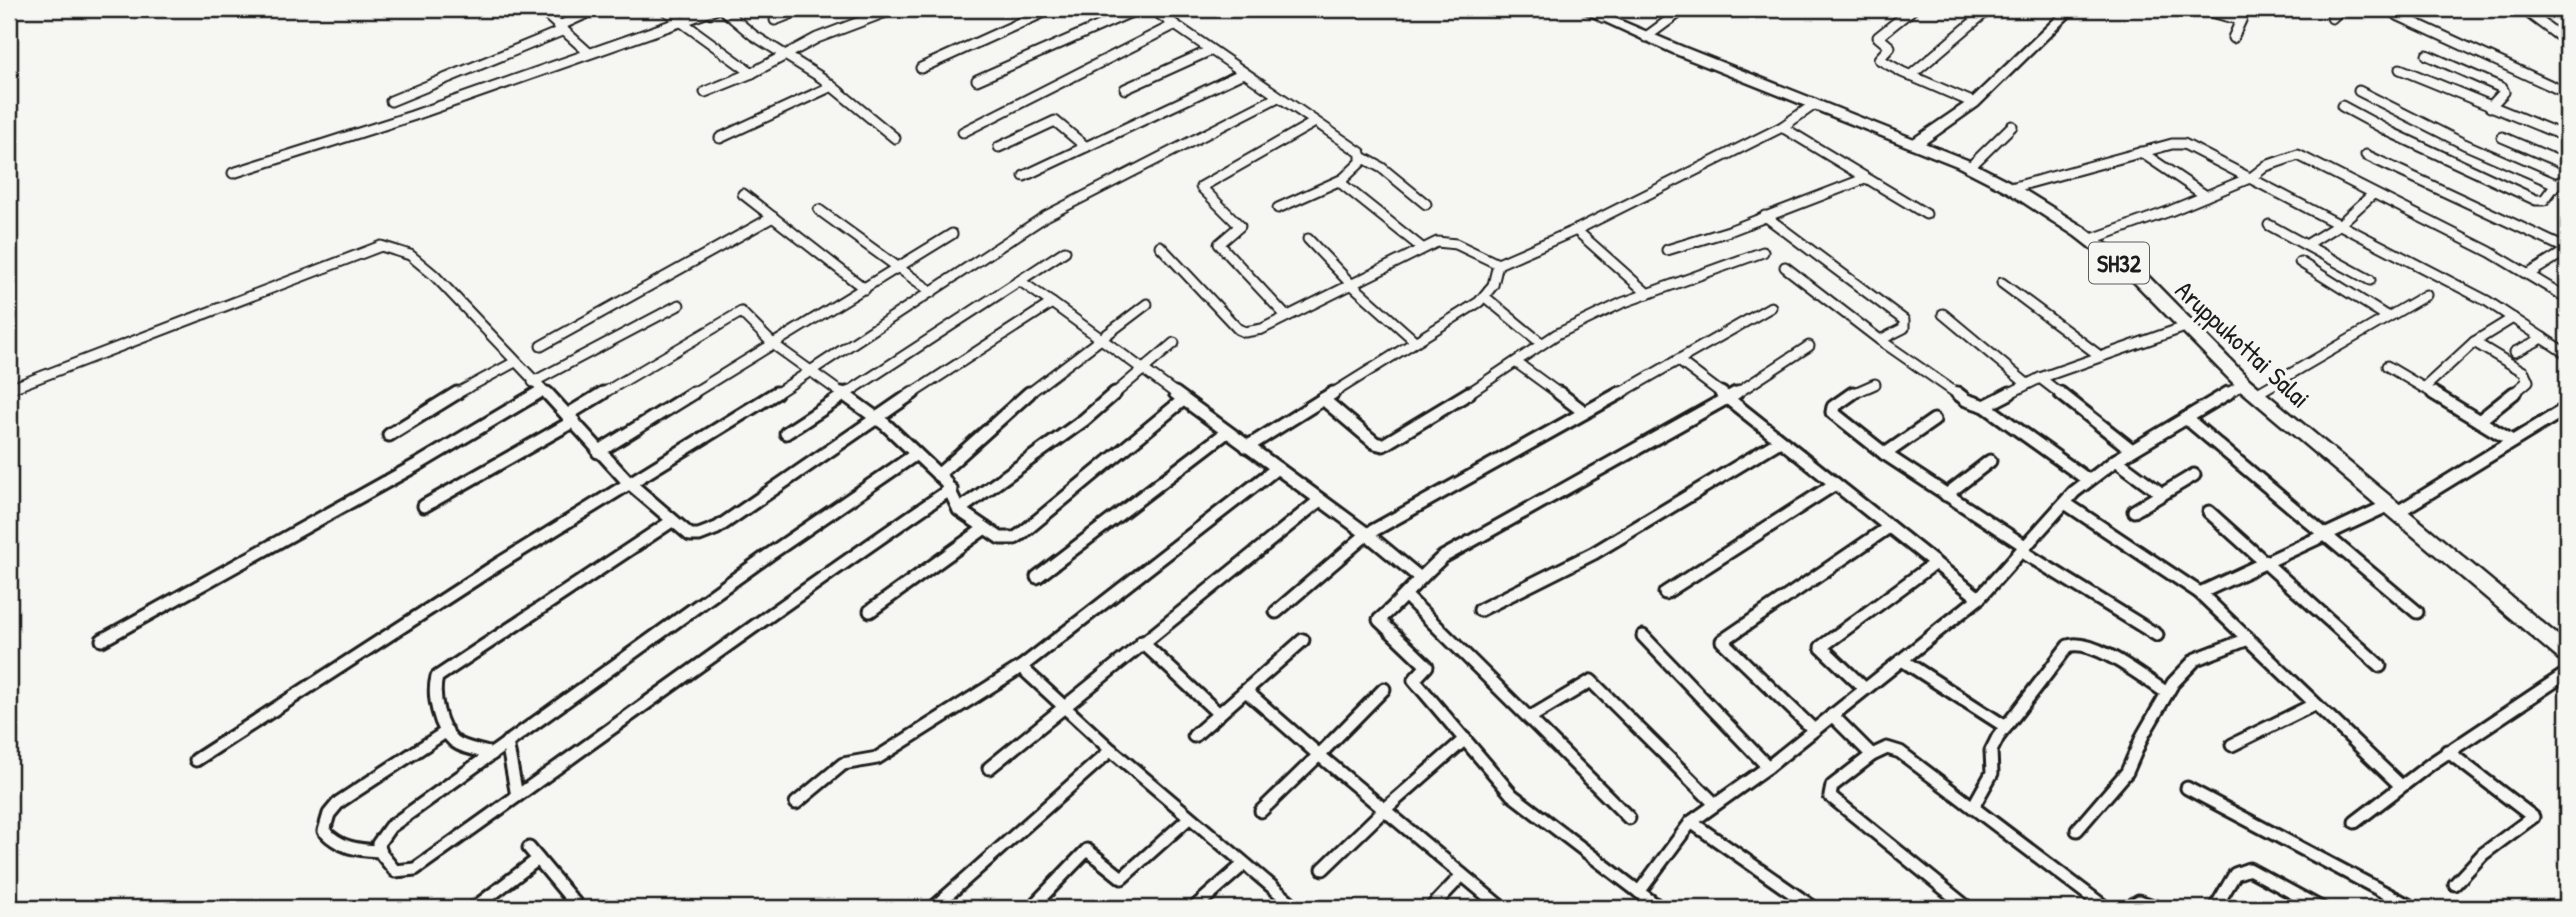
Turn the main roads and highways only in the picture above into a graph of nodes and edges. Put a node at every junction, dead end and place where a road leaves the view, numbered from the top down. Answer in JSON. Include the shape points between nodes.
{"nodes":[{"id":1,"x":1583,"y":9,"type":"edge"},
{"id":2,"x":1608,"y":13,"type":"edge"},
{"id":3,"x":2567,"y":653,"type":"edge"}],
"edges":[{"from":1,"to":2,"type":"main road","name":"Aruppukottai Salai","number":"SH32"},
{"from":2,"to":3,"type":"main road","name":"Aruppukottai Salai","number":"SH32","via":[[1646,37],[1970,167],[2011,188],[2089,240],[2140,278],[2250,389]]}]}
